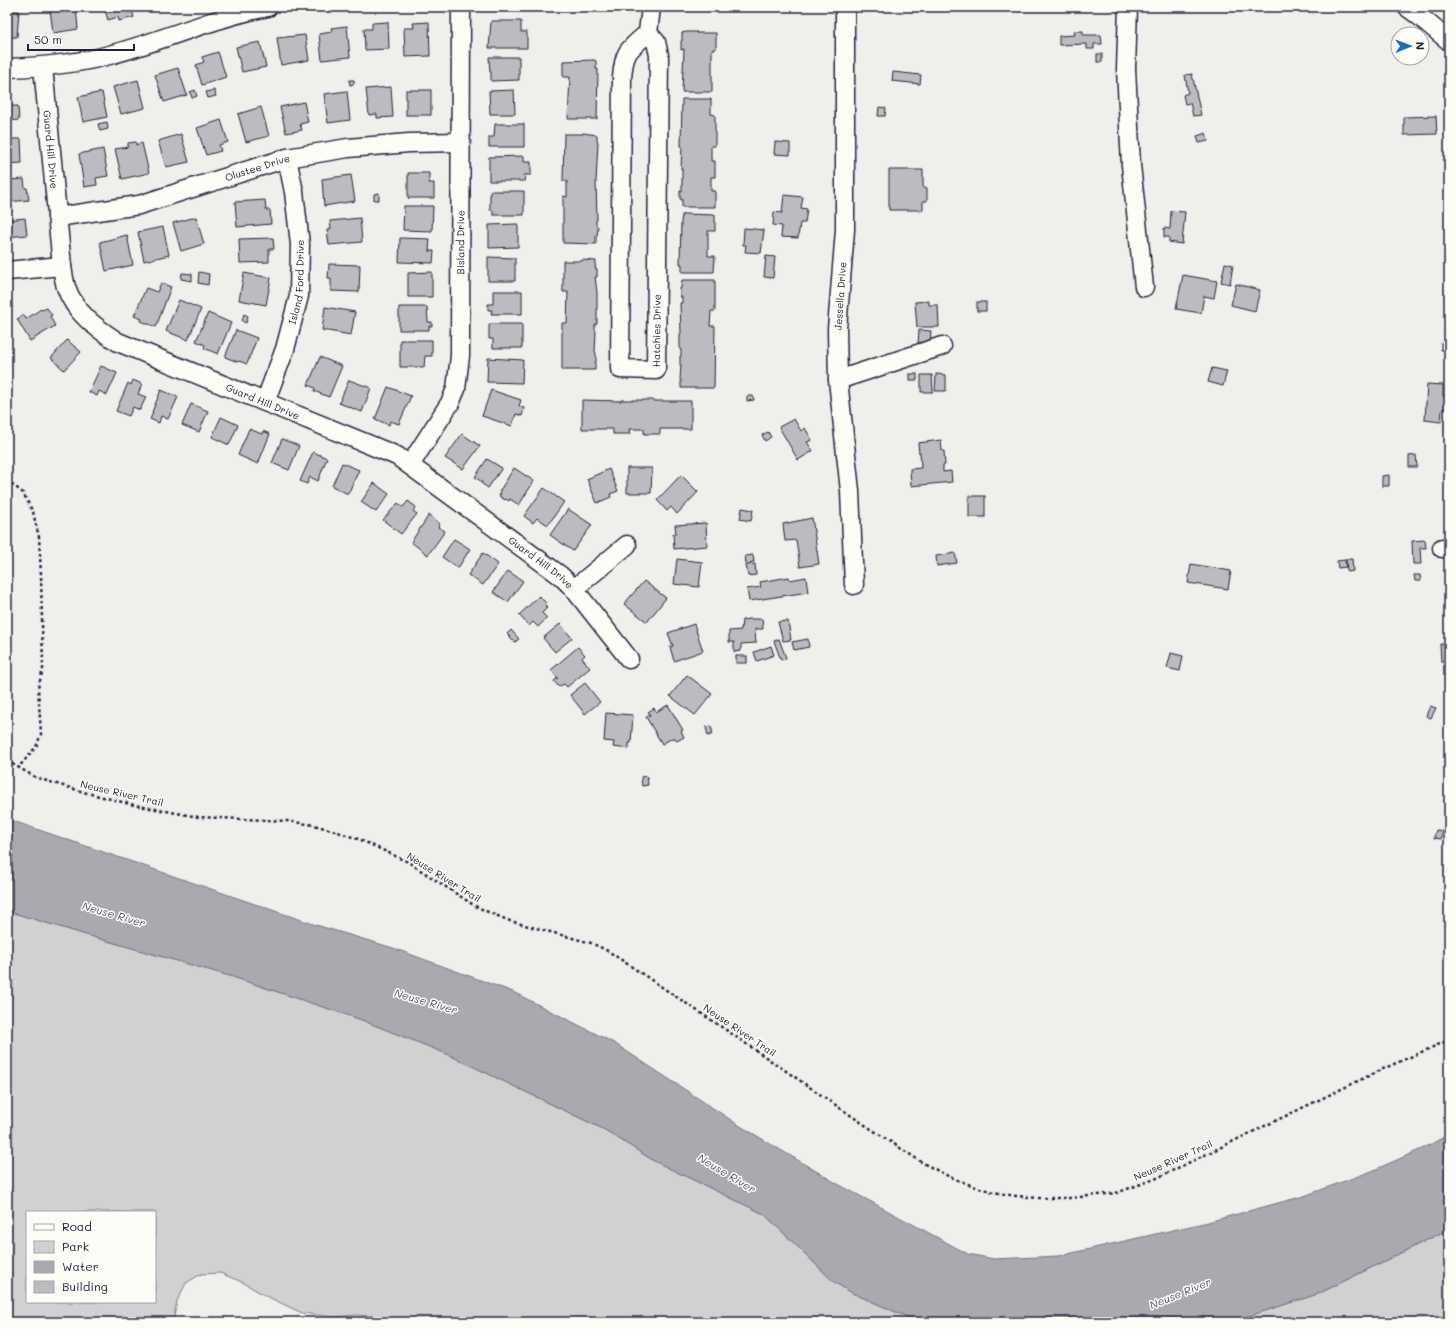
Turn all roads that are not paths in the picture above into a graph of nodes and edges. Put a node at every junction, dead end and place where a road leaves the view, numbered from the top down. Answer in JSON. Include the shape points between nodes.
{"nodes":[{"id":1,"x":268,"y":7,"type":"edge"},
{"id":2,"x":461,"y":7,"type":"edge"},
{"id":3,"x":651,"y":7,"type":"edge"},
{"id":4,"x":844,"y":7,"type":"edge"},
{"id":5,"x":1128,"y":7,"type":"edge"},
{"id":6,"x":1414,"y":10,"type":"edge"},
{"id":7,"x":648,"y":33,"type":"junction"},
{"id":8,"x":1449,"y":41,"type":"edge"},
{"id":9,"x":43,"y":67,"type":"junction"},
{"id":10,"x":7,"y":68,"type":"edge"},
{"id":11,"x":461,"y":142,"type":"junction"},
{"id":12,"x":287,"y":158,"type":"junction"},
{"id":13,"x":57,"y":217,"type":"junction"},
{"id":14,"x":62,"y":266,"type":"junction"},
{"id":15,"x":7,"y":271,"type":"edge"},
{"id":16,"x":1144,"y":287,"type":"dead end"},
{"id":17,"x":942,"y":346,"type":"dead end"},
{"id":18,"x":838,"y":380,"type":"junction"},
{"id":19,"x":265,"y":402,"type":"junction"},
{"id":20,"x":410,"y":464,"type":"junction"},
{"id":21,"x":627,"y":545,"type":"dead end"},
{"id":22,"x":854,"y":584,"type":"dead end"},
{"id":23,"x":574,"y":589,"type":"junction"},
{"id":24,"x":629,"y":659,"type":"dead end"}],
"edges":[{"from":1,"to":9,"type":"street","via":[[219,19],[113,54]]},
{"from":2,"to":11,"type":"street","name":"Bisland Drive"},
{"from":3,"to":7,"type":"street"},
{"from":4,"to":18,"type":"street","name":"Jessella Drive","via":[[845,230],[837,329]]},
{"from":5,"to":16,"type":"street","via":[[1126,69],[1131,165]]},
{"from":6,"to":8,"type":"street"},
{"from":7,"to":7,"type":"street","name":"Hatchies Drive","via":[[629,50],[624,60],[620,369],[656,370],[658,55],[656,42]]},
{"from":9,"to":10,"type":"street"},
{"from":9,"to":13,"type":"street","name":"Guard Hill Drive"},
{"from":11,"to":12,"type":"street","name":"Olustee Drive","via":[[348,148]]},
{"from":11,"to":20,"type":"street","name":"Bisland Drive","via":[[459,373],[450,403]]},
{"from":12,"to":13,"type":"street","name":"Olustee Drive","via":[[139,205]]},
{"from":12,"to":19,"type":"street","name":"Island Ford Drive","via":[[300,244],[300,296],[285,349]]},
{"from":13,"to":14,"type":"street","name":"Guard Hill Drive"},
{"from":14,"to":15,"type":"street"},
{"from":14,"to":19,"type":"street","name":"Guard Hill Drive","via":[[74,303],[99,330],[124,345]]},
{"from":17,"to":18,"type":"street"},
{"from":18,"to":22,"type":"street","name":"Jessella Drive","via":[[850,491]]},
{"from":19,"to":20,"type":"street","name":"Guard Hill Drive","via":[[397,456]]},
{"from":20,"to":23,"type":"street","name":"Guard Hill Drive","via":[[561,576]]},
{"from":21,"to":23,"type":"street"},
{"from":23,"to":24,"type":"street","name":"Guard Hill Drive"}]}
